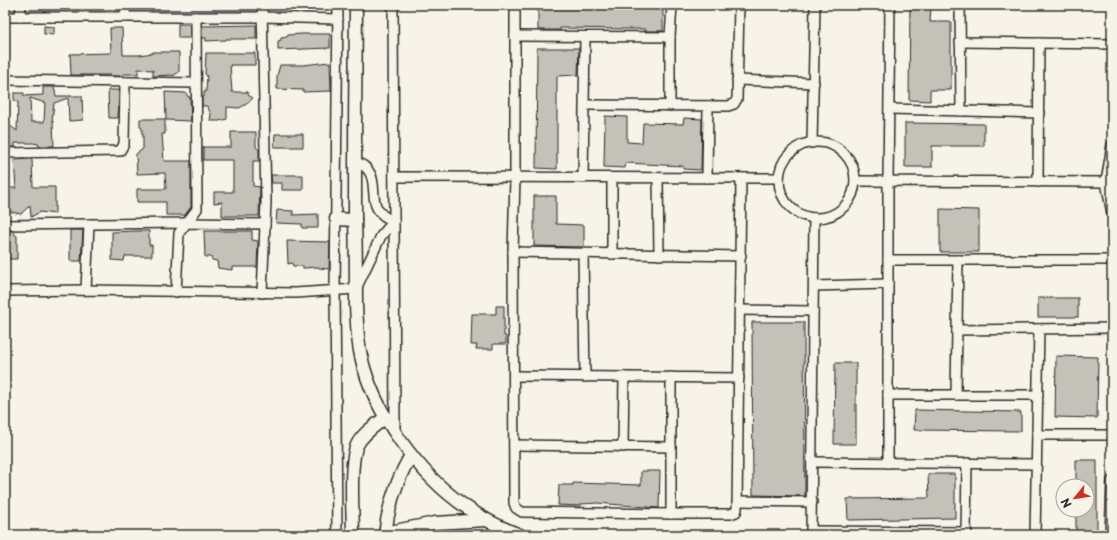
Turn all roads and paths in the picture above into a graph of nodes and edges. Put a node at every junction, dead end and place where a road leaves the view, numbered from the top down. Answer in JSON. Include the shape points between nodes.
{"nodes":[{"id":1,"x":20,"y":5,"type":"edge"},
{"id":2,"x":125,"y":5,"type":"edge"},
{"id":3,"x":262,"y":5,"type":"edge"},
{"id":4,"x":338,"y":5,"type":"edge"},
{"id":5,"x":356,"y":5,"type":"edge"},
{"id":6,"x":393,"y":5,"type":"edge"},
{"id":7,"x":515,"y":5,"type":"edge"},
{"id":8,"x":672,"y":5,"type":"edge"},
{"id":9,"x":739,"y":5,"type":"edge"},
{"id":10,"x":815,"y":5,"type":"edge"},
{"id":11,"x":890,"y":5,"type":"edge"},
{"id":12,"x":960,"y":5,"type":"edge"},
{"id":13,"x":5,"y":17,"type":"edge"},
{"id":14,"x":20,"y":17,"type":"junction"},
{"id":15,"x":125,"y":17,"type":"junction"},
{"id":16,"x":196,"y":17,"type":"junction"},
{"id":17,"x":262,"y":17,"type":"junction"},
{"id":18,"x":338,"y":20,"type":"junction"},
{"id":19,"x":515,"y":36,"type":"junction"},
{"id":20,"x":585,"y":37,"type":"junction"},
{"id":21,"x":670,"y":37,"type":"junction"},
{"id":22,"x":960,"y":42,"type":"junction"},
{"id":23,"x":1040,"y":43,"type":"junction"},
{"id":24,"x":1112,"y":44,"type":"edge"},
{"id":25,"x":5,"y":80,"type":"edge"},
{"id":26,"x":737,"y":80,"type":"junction"},
{"id":27,"x":125,"y":82,"type":"junction"},
{"id":28,"x":196,"y":83,"type":"junction"},
{"id":29,"x":814,"y":83,"type":"junction"},
{"id":30,"x":585,"y":106,"type":"junction"},
{"id":31,"x":670,"y":106,"type":"junction"},
{"id":32,"x":708,"y":106,"type":"junction"},
{"id":33,"x":890,"y":109,"type":"junction"},
{"id":34,"x":961,"y":111,"type":"junction"},
{"id":35,"x":1039,"y":113,"type":"junction"},
{"id":36,"x":812,"y":143,"type":"junction"},
{"id":37,"x":1112,"y":145,"type":"edge"},
{"id":38,"x":5,"y":153,"type":"edge"},
{"id":39,"x":354,"y":161,"type":"junction"},
{"id":40,"x":394,"y":177,"type":"junction"},
{"id":41,"x":515,"y":177,"type":"junction"},
{"id":42,"x":583,"y":178,"type":"junction"},
{"id":43,"x":612,"y":178,"type":"junction"},
{"id":44,"x":658,"y":178,"type":"junction"},
{"id":45,"x":707,"y":178,"type":"junction"},
{"id":46,"x":741,"y":178,"type":"junction"},
{"id":47,"x":779,"y":178,"type":"junction"},
{"id":48,"x":855,"y":181,"type":"junction"},
{"id":49,"x":888,"y":181,"type":"junction"},
{"id":50,"x":1038,"y":182,"type":"junction"},
{"id":51,"x":1106,"y":182,"type":"junction"},
{"id":52,"x":1112,"y":214,"type":"edge"},
{"id":53,"x":814,"y":218,"type":"junction"},
{"id":54,"x":336,"y":219,"type":"junction"},
{"id":55,"x":356,"y":220,"type":"junction"},
{"id":56,"x":394,"y":221,"type":"junction"},
{"id":57,"x":186,"y":223,"type":"junction"},
{"id":58,"x":89,"y":224,"type":"junction"},
{"id":59,"x":264,"y":224,"type":"junction"},
{"id":60,"x":5,"y":225,"type":"edge"},
{"id":61,"x":513,"y":252,"type":"junction"},
{"id":62,"x":583,"y":253,"type":"junction"},
{"id":63,"x":612,"y":254,"type":"junction"},
{"id":64,"x":659,"y":255,"type":"junction"},
{"id":65,"x":741,"y":256,"type":"junction"},
{"id":66,"x":888,"y":260,"type":"junction"},
{"id":67,"x":958,"y":260,"type":"junction"},
{"id":68,"x":1112,"y":260,"type":"edge"},
{"id":69,"x":888,"y":284,"type":"junction"},
{"id":70,"x":814,"y":286,"type":"junction"},
{"id":71,"x":356,"y":289,"type":"junction"},
{"id":72,"x":86,"y":290,"type":"junction"},
{"id":73,"x":335,"y":290,"type":"junction"},
{"id":74,"x":5,"y":291,"type":"edge"},
{"id":75,"x":176,"y":292,"type":"junction"},
{"id":76,"x":262,"y":293,"type":"junction"},
{"id":77,"x":740,"y":310,"type":"junction"},
{"id":78,"x":813,"y":311,"type":"junction"},
{"id":79,"x":1112,"y":328,"type":"edge"},
{"id":80,"x":1039,"y":329,"type":"junction"},
{"id":81,"x":957,"y":330,"type":"junction"},
{"id":82,"x":514,"y":376,"type":"junction"},
{"id":83,"x":585,"y":377,"type":"junction"},
{"id":84,"x":624,"y":377,"type":"junction"},
{"id":85,"x":671,"y":378,"type":"junction"},
{"id":86,"x":740,"y":378,"type":"junction"},
{"id":87,"x":888,"y":395,"type":"junction"},
{"id":88,"x":956,"y":395,"type":"junction"},
{"id":89,"x":1038,"y":395,"type":"junction"},
{"id":90,"x":386,"y":417,"type":"junction"},
{"id":91,"x":395,"y":432,"type":"junction"},
{"id":92,"x":1037,"y":435,"type":"junction"},
{"id":93,"x":1112,"y":435,"type":"edge"},
{"id":94,"x":514,"y":445,"type":"junction"},
{"id":95,"x":623,"y":447,"type":"junction"},
{"id":96,"x":671,"y":447,"type":"junction"},
{"id":97,"x":411,"y":455,"type":"junction"},
{"id":98,"x":812,"y":462,"type":"junction"},
{"id":99,"x":888,"y":462,"type":"junction"},
{"id":100,"x":967,"y":463,"type":"junction"},
{"id":101,"x":1036,"y":464,"type":"junction"},
{"id":102,"x":1112,"y":481,"type":"edge"},
{"id":103,"x":738,"y":501,"type":"junction"},
{"id":104,"x":812,"y":502,"type":"junction"},
{"id":105,"x":671,"y":514,"type":"junction"},
{"id":106,"x":486,"y":520,"type":"junction"},
{"id":107,"x":811,"y":533,"type":"edge"},
{"id":108,"x":966,"y":533,"type":"edge"},
{"id":109,"x":385,"y":534,"type":"edge"},
{"id":110,"x":337,"y":535,"type":"edge"},
{"id":111,"x":353,"y":535,"type":"edge"},
{"id":112,"x":520,"y":535,"type":"edge"},
{"id":113,"x":1035,"y":535,"type":"edge"},
{"id":114,"x":1110,"y":535,"type":"edge"}],
"edges":[{"from":1,"to":14,"type":"street"},
{"from":2,"to":15,"type":"street"},
{"from":3,"to":17,"type":"street"},
{"from":4,"to":18,"type":"street"},
{"from":5,"to":39,"type":"main road"},
{"from":6,"to":40,"type":"street"},
{"from":7,"to":19,"type":"street"},
{"from":8,"to":21,"type":"street"},
{"from":9,"to":26,"type":"street"},
{"from":10,"to":29,"type":"street"},
{"from":11,"to":33,"type":"street"},
{"from":12,"to":22,"type":"street"},
{"from":13,"to":14,"type":"street"},
{"from":14,"to":15,"type":"street"},
{"from":15,"to":16,"type":"street"},
{"from":16,"to":17,"type":"street"},
{"from":16,"to":28,"type":"street"},
{"from":17,"to":18,"type":"street"},
{"from":17,"to":59,"type":"street","via":[[266,202]]},
{"from":18,"to":54,"type":"street"},
{"from":19,"to":20,"type":"street"},
{"from":19,"to":41,"type":"street"},
{"from":20,"to":21,"type":"street"},
{"from":20,"to":30,"type":"street"},
{"from":21,"to":31,"type":"street"},
{"from":22,"to":23,"type":"street"},
{"from":22,"to":34,"type":"street"},
{"from":23,"to":24,"type":"street"},
{"from":23,"to":35,"type":"street"},
{"from":25,"to":27,"type":"street"},
{"from":26,"to":29,"type":"street"},
{"from":26,"to":32,"type":"street","via":[[737,99],[734,104]]},
{"from":27,"to":28,"type":"street"},
{"from":27,"to":38,"type":"street","via":[[124,144],[120,151]]},
{"from":28,"to":57,"type":"street","via":[[197,209]]},
{"from":29,"to":36,"type":"street"},
{"from":30,"to":31,"type":"street"},
{"from":30,"to":42,"type":"street"},
{"from":31,"to":32,"type":"street"},
{"from":32,"to":45,"type":"street"},
{"from":33,"to":34,"type":"street"},
{"from":33,"to":49,"type":"street"},
{"from":34,"to":35,"type":"street"},
{"from":35,"to":50,"type":"street"},
{"from":36,"to":47,"type":"street","via":[[796,148],[789,154],[782,165]]},
{"from":36,"to":48,"type":"street","via":[[831,145],[846,155]]},
{"from":37,"to":51,"type":"street"},
{"from":39,"to":55,"type":"main road"},
{"from":39,"to":56,"type":"street","via":[[363,165],[372,176],[376,208],[385,217]]},
{"from":40,"to":41,"type":"street"},
{"from":40,"to":56,"type":"street"},
{"from":41,"to":42,"type":"street"},
{"from":41,"to":61,"type":"street"},
{"from":42,"to":43,"type":"street"},
{"from":43,"to":44,"type":"street"},
{"from":43,"to":63,"type":"street"},
{"from":44,"to":45,"type":"street"},
{"from":44,"to":64,"type":"street"},
{"from":45,"to":46,"type":"street"},
{"from":46,"to":47,"type":"street"},
{"from":46,"to":65,"type":"street"},
{"from":47,"to":53,"type":"street","via":[[781,192],[788,205],[796,212]]},
{"from":48,"to":49,"type":"street"},
{"from":48,"to":53,"type":"street","via":[[846,205],[832,215]]},
{"from":49,"to":50,"type":"street"},
{"from":49,"to":66,"type":"street"},
{"from":50,"to":51,"type":"street"},
{"from":51,"to":52,"type":"street"},
{"from":53,"to":70,"type":"street"},
{"from":54,"to":55,"type":"main road"},
{"from":54,"to":73,"type":"street"},
{"from":55,"to":71,"type":"main road"},
{"from":56,"to":71,"type":"street","via":[[381,236]]},
{"from":56,"to":91,"type":"street"},
{"from":57,"to":58,"type":"street"},
{"from":57,"to":59,"type":"street"},
{"from":57,"to":75,"type":"street","via":[[179,233]]},
{"from":58,"to":60,"type":"street"},
{"from":58,"to":72,"type":"street"},
{"from":59,"to":76,"type":"street"},
{"from":61,"to":62,"type":"street"},
{"from":61,"to":82,"type":"street"},
{"from":62,"to":63,"type":"street"},
{"from":62,"to":83,"type":"street"},
{"from":63,"to":64,"type":"street"},
{"from":64,"to":65,"type":"street"},
{"from":65,"to":77,"type":"street"},
{"from":66,"to":67,"type":"street"},
{"from":66,"to":69,"type":"street"},
{"from":67,"to":68,"type":"street"},
{"from":67,"to":81,"type":"street"},
{"from":69,"to":70,"type":"street"},
{"from":69,"to":87,"type":"street"},
{"from":70,"to":78,"type":"street"},
{"from":71,"to":73,"type":"street"},
{"from":71,"to":90,"type":"main road","via":[[361,356],[375,397]]},
{"from":72,"to":74,"type":"street"},
{"from":72,"to":75,"type":"street"},
{"from":73,"to":76,"type":"street"},
{"from":73,"to":110,"type":"street"},
{"from":75,"to":76,"type":"street"},
{"from":77,"to":78,"type":"street"},
{"from":77,"to":86,"type":"street"},
{"from":78,"to":98,"type":"street"},
{"from":79,"to":80,"type":"street"},
{"from":80,"to":81,"type":"street"},
{"from":80,"to":89,"type":"street"},
{"from":81,"to":88,"type":"street"},
{"from":82,"to":83,"type":"street"},
{"from":82,"to":94,"type":"street"},
{"from":83,"to":84,"type":"street"},
{"from":84,"to":85,"type":"street"},
{"from":84,"to":95,"type":"street"},
{"from":85,"to":86,"type":"street"},
{"from":85,"to":96,"type":"street"},
{"from":86,"to":103,"type":"street"},
{"from":87,"to":88,"type":"street"},
{"from":87,"to":99,"type":"street"},
{"from":88,"to":89,"type":"street"},
{"from":89,"to":92,"type":"street"},
{"from":90,"to":91,"type":"main road"},
{"from":90,"to":111,"type":"main road","via":[[362,438],[355,453]]},
{"from":91,"to":97,"type":"main road"},
{"from":92,"to":93,"type":"street"},
{"from":92,"to":101,"type":"street"},
{"from":94,"to":95,"type":"street"},
{"from":94,"to":105,"type":"street","via":[[514,503],[520,511]]},
{"from":95,"to":96,"type":"street"},
{"from":96,"to":105,"type":"street"},
{"from":97,"to":106,"type":"main road","via":[[448,493]]},
{"from":97,"to":109,"type":"main road","via":[[396,486]]},
{"from":98,"to":99,"type":"street"},
{"from":98,"to":104,"type":"street"},
{"from":99,"to":100,"type":"street"},
{"from":100,"to":101,"type":"street"},
{"from":100,"to":108,"type":"street"},
{"from":101,"to":113,"type":"street"},
{"from":102,"to":114,"type":"street"},
{"from":103,"to":104,"type":"street"},
{"from":103,"to":105,"type":"street","via":[[736,512],[730,514]]},
{"from":104,"to":107,"type":"street"},
{"from":106,"to":109,"type":"main road","via":[[435,523]]},
{"from":106,"to":112,"type":"main road"},
{"from":107,"to":108,"type":"street"}]}
